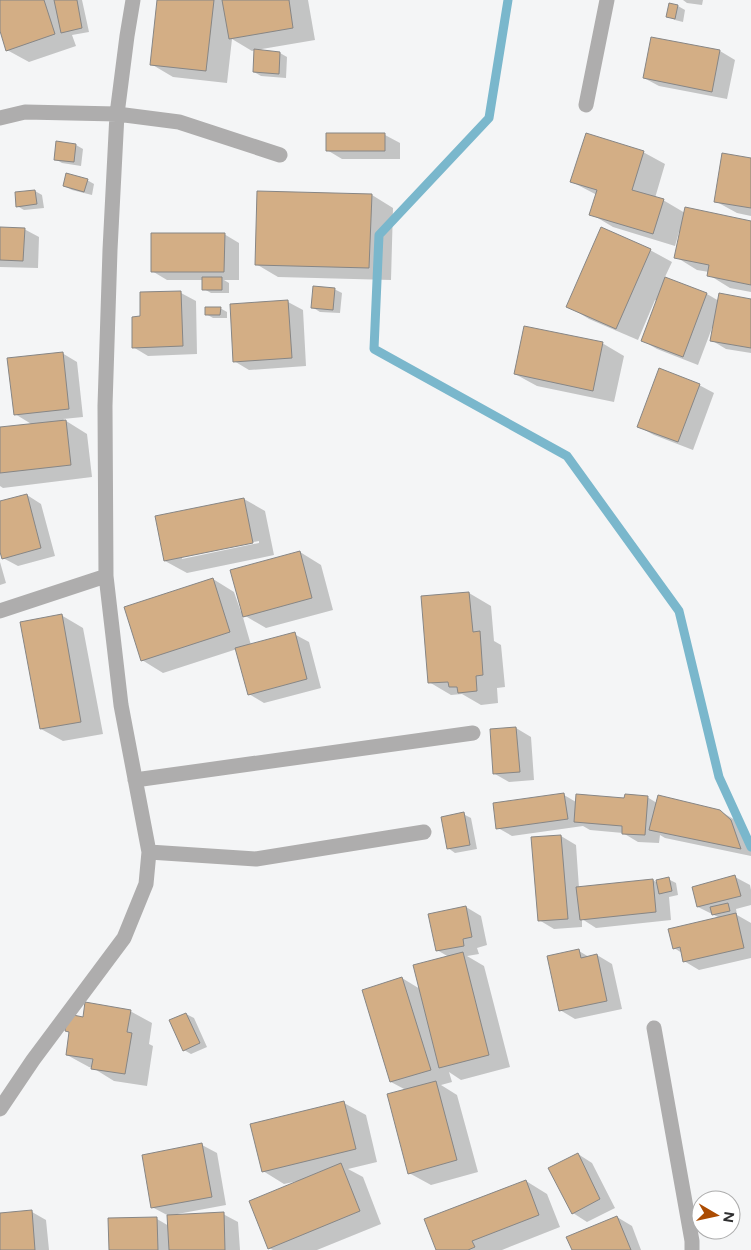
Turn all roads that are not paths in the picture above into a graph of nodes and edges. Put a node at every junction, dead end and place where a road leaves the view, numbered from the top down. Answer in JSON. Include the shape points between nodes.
{"nodes":[{"id":1,"x":133,"y":0,"type":"edge"},
{"id":2,"x":608,"y":0,"type":"edge"},
{"id":3,"x":586,"y":105,"type":"dead end"},
{"id":4,"x":117,"y":114,"type":"junction"},
{"id":5,"x":0,"y":118,"type":"edge"},
{"id":6,"x":280,"y":155,"type":"dead end"},
{"id":7,"x":106,"y":576,"type":"junction"},
{"id":8,"x":0,"y":611,"type":"edge"},
{"id":9,"x":473,"y":733,"type":"dead end"},
{"id":10,"x":135,"y":780,"type":"junction"},
{"id":11,"x":424,"y":832,"type":"dead end"},
{"id":12,"x":149,"y":852,"type":"junction"},
{"id":13,"x":654,"y":1028,"type":"dead end"},
{"id":14,"x":0,"y":1109,"type":"edge"},
{"id":15,"x":692,"y":1250,"type":"edge"}],
"edges":[{"from":1,"to":4,"type":"street"},
{"from":2,"to":3,"type":"street"},
{"from":4,"to":5,"type":"street","via":[[26,112]]},
{"from":4,"to":6,"type":"street","via":[[179,122]]},
{"from":4,"to":7,"type":"street","via":[[105,406]]},
{"from":7,"to":8,"type":"street"},
{"from":7,"to":10,"type":"street","via":[[121,705]]},
{"from":9,"to":10,"type":"street"},
{"from":10,"to":12,"type":"street"},
{"from":11,"to":12,"type":"street","via":[[256,859]]},
{"from":12,"to":14,"type":"street","via":[[146,884],[124,938]]},
{"from":13,"to":15,"type":"street"}]}
